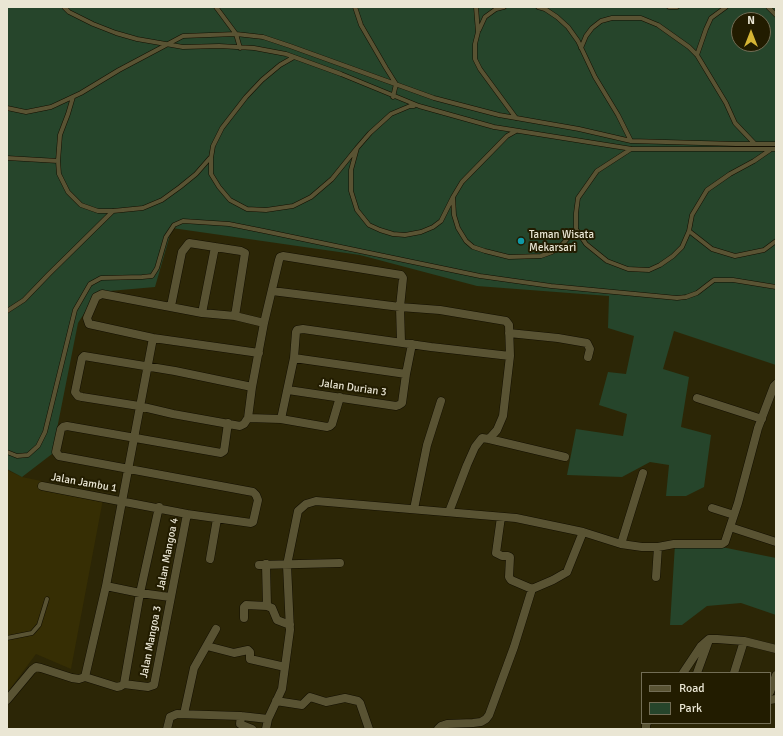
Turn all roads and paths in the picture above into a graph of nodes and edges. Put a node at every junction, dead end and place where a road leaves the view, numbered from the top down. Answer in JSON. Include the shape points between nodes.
{"nodes":[{"id":1,"x":64,"y":7,"type":"edge"},
{"id":2,"x":216,"y":7,"type":"edge"},
{"id":3,"x":355,"y":7,"type":"edge"},
{"id":4,"x":476,"y":7,"type":"edge"},
{"id":5,"x":504,"y":7,"type":"edge"},
{"id":6,"x":538,"y":7,"type":"edge"},
{"id":7,"x":669,"y":7,"type":"edge"},
{"id":8,"x":677,"y":7,"type":"edge"},
{"id":9,"x":726,"y":7,"type":"edge"},
{"id":10,"x":768,"y":7,"type":"edge"},
{"id":11,"x":776,"y":15,"type":"edge"},
{"id":12,"x":478,"y":32,"type":"junction"},
{"id":13,"x":236,"y":34,"type":"junction"},
{"id":14,"x":165,"y":45,"type":"junction"},
{"id":15,"x":240,"y":48,"type":"junction"},
{"id":16,"x":581,"y":48,"type":"junction"},
{"id":17,"x":697,"y":55,"type":"junction"},
{"id":18,"x":294,"y":57,"type":"junction"},
{"id":19,"x":396,"y":84,"type":"junction"},
{"id":20,"x":73,"y":97,"type":"junction"},
{"id":21,"x":394,"y":97,"type":"junction"},
{"id":22,"x":419,"y":106,"type":"junction"},
{"id":23,"x":7,"y":108,"type":"edge"},
{"id":24,"x":516,"y":118,"type":"junction"},
{"id":25,"x":516,"y":130,"type":"junction"},
{"id":26,"x":631,"y":141,"type":"junction"},
{"id":27,"x":755,"y":144,"type":"junction"},
{"id":28,"x":776,"y":144,"type":"edge"},
{"id":29,"x":358,"y":148,"type":"junction"},
{"id":30,"x":632,"y":149,"type":"junction"},
{"id":31,"x":774,"y":149,"type":"edge"},
{"id":32,"x":7,"y":158,"type":"edge"},
{"id":33,"x":211,"y":158,"type":"junction"},
{"id":34,"x":58,"y":161,"type":"junction"},
{"id":35,"x":453,"y":197,"type":"junction"},
{"id":36,"x":114,"y":211,"type":"junction"},
{"id":37,"x":576,"y":229,"type":"junction"},
{"id":38,"x":689,"y":231,"type":"junction"},
{"id":39,"x":776,"y":241,"type":"edge"},
{"id":40,"x":215,"y":247,"type":"junction"},
{"id":41,"x":776,"y":287,"type":"edge"},
{"id":42,"x":272,"y":291,"type":"junction"},
{"id":43,"x":171,"y":306,"type":"junction"},
{"id":44,"x":400,"y":307,"type":"junction"},
{"id":45,"x":7,"y":311,"type":"edge"},
{"id":46,"x":202,"y":313,"type":"junction"},
{"id":47,"x":235,"y":316,"type":"junction"},
{"id":48,"x":264,"y":323,"type":"junction"},
{"id":49,"x":509,"y":333,"type":"junction"},
{"id":50,"x":153,"y":338,"type":"junction"},
{"id":51,"x":401,"y":342,"type":"junction"},
{"id":52,"x":412,"y":344,"type":"junction"},
{"id":53,"x":259,"y":353,"type":"junction"},
{"id":54,"x":510,"y":356,"type":"junction"},
{"id":55,"x":588,"y":357,"type":"dead end"},
{"id":56,"x":294,"y":358,"type":"junction"},
{"id":57,"x":147,"y":367,"type":"junction"},
{"id":58,"x":406,"y":374,"type":"junction"},
{"id":59,"x":776,"y":384,"type":"edge"},
{"id":60,"x":252,"y":387,"type":"junction"},
{"id":61,"x":288,"y":390,"type":"junction"},
{"id":62,"x":340,"y":397,"type":"junction"},
{"id":63,"x":697,"y":398,"type":"dead end"},
{"id":64,"x":441,"y":401,"type":"dead end"},
{"id":65,"x":140,"y":406,"type":"junction"},
{"id":66,"x":248,"y":418,"type":"junction"},
{"id":67,"x":281,"y":419,"type":"junction"},
{"id":68,"x":762,"y":419,"type":"junction"},
{"id":69,"x":228,"y":423,"type":"junction"},
{"id":70,"x":134,"y":437,"type":"junction"},
{"id":71,"x":489,"y":439,"type":"junction"},
{"id":72,"x":7,"y":452,"type":"edge"},
{"id":73,"x":565,"y":457,"type":"dead end"},
{"id":74,"x":128,"y":469,"type":"junction"},
{"id":75,"x":643,"y":473,"type":"dead end"},
{"id":76,"x":42,"y":486,"type":"dead end"},
{"id":77,"x":121,"y":500,"type":"junction"},
{"id":78,"x":159,"y":508,"type":"junction"},
{"id":79,"x":712,"y":508,"type":"dead end"},
{"id":80,"x":414,"y":509,"type":"junction"},
{"id":81,"x":449,"y":512,"type":"junction"},
{"id":82,"x":187,"y":514,"type":"junction"},
{"id":83,"x":734,"y":515,"type":"junction"},
{"id":84,"x":501,"y":516,"type":"junction"},
{"id":85,"x":217,"y":519,"type":"junction"},
{"id":86,"x":730,"y":527,"type":"junction"},
{"id":87,"x":583,"y":532,"type":"junction"},
{"id":88,"x":776,"y":542,"type":"edge"},
{"id":89,"x":621,"y":544,"type":"junction"},
{"id":90,"x":658,"y":547,"type":"junction"},
{"id":91,"x":210,"y":559,"type":"dead end"},
{"id":92,"x":340,"y":563,"type":"dead end"},
{"id":93,"x":287,"y":564,"type":"junction"},
{"id":94,"x":656,"y":577,"type":"dead end"},
{"id":95,"x":106,"y":586,"type":"junction"},
{"id":96,"x":532,"y":589,"type":"junction"},
{"id":97,"x":140,"y":593,"type":"junction"},
{"id":98,"x":170,"y":598,"type":"junction"},
{"id":99,"x":47,"y":600,"type":"dead end"},
{"id":100,"x":267,"y":606,"type":"junction"},
{"id":101,"x":244,"y":618,"type":"dead end"},
{"id":102,"x":290,"y":625,"type":"junction"},
{"id":103,"x":216,"y":629,"type":"dead end"},
{"id":104,"x":7,"y":638,"type":"edge"},
{"id":105,"x":709,"y":640,"type":"junction"},
{"id":106,"x":744,"y":641,"type":"junction"},
{"id":107,"x":207,"y":646,"type":"junction"},
{"id":108,"x":776,"y":649,"type":"edge"},
{"id":109,"x":285,"y":667,"type":"junction"},
{"id":110,"x":684,"y":672,"type":"edge"},
{"id":111,"x":697,"y":672,"type":"edge"},
{"id":112,"x":734,"y":672,"type":"edge"},
{"id":113,"x":776,"y":675,"type":"edge"},
{"id":114,"x":85,"y":677,"type":"junction"},
{"id":115,"x":124,"y":684,"type":"junction"},
{"id":116,"x":771,"y":689,"type":"edge"},
{"id":117,"x":7,"y":700,"type":"edge"},
{"id":118,"x":276,"y":701,"type":"junction"},
{"id":119,"x":184,"y":714,"type":"junction"},
{"id":120,"x":241,"y":716,"type":"junction"},
{"id":121,"x":268,"y":719,"type":"junction"},
{"id":122,"x":167,"y":729,"type":"edge"},
{"id":123,"x":252,"y":729,"type":"edge"},
{"id":124,"x":266,"y":729,"type":"edge"},
{"id":125,"x":369,"y":729,"type":"edge"},
{"id":126,"x":438,"y":729,"type":"edge"}],
"edges":[{"from":1,"to":14,"type":"lane","via":[[92,24],[116,33]]},
{"from":2,"to":13,"type":"lane"},
{"from":3,"to":19,"type":"lane","via":[[362,25]]},
{"from":4,"to":12,"type":"lane"},
{"from":5,"to":12,"type":"lane","via":[[485,17]]},
{"from":6,"to":16,"type":"lane","via":[[545,9],[568,27]]},
{"from":7,"to":8,"type":"lane"},
{"from":9,"to":17,"type":"lane","via":[[711,18]]},
{"from":10,"to":11,"type":"lane"},
{"from":12,"to":24,"type":"lane","via":[[475,59]]},
{"from":13,"to":14,"type":"lane","via":[[183,36]]},
{"from":13,"to":15,"type":"lane"},
{"from":13,"to":19,"type":"lane","via":[[263,37]]},
{"from":14,"to":15,"type":"lane"},
{"from":14,"to":20,"type":"lane"},
{"from":15,"to":18,"type":"lane","via":[[254,48]]},
{"from":16,"to":17,"type":"lane","via":[[586,36],[600,21],[612,18],[642,18],[658,25]]},
{"from":16,"to":26,"type":"lane"},
{"from":17,"to":27,"type":"lane","via":[[735,123]]},
{"from":18,"to":21,"type":"lane"},
{"from":18,"to":33,"type":"lane","via":[[262,80],[246,97],[222,128],[213,146]]},
{"from":19,"to":21,"type":"lane"},
{"from":19,"to":24,"type":"lane","via":[[434,98]]},
{"from":20,"to":23,"type":"lane","via":[[51,107],[26,112]]},
{"from":20,"to":34,"type":"lane","via":[[60,135]]},
{"from":21,"to":22,"type":"lane"},
{"from":22,"to":25,"type":"lane","via":[[494,127]]},
{"from":22,"to":29,"type":"lane","via":[[410,106],[390,114]]},
{"from":24,"to":26,"type":"lane"},
{"from":25,"to":30,"type":"lane"},
{"from":25,"to":35,"type":"lane","via":[[462,182]]},
{"from":26,"to":27,"type":"lane"},
{"from":27,"to":28,"type":"lane"},
{"from":29,"to":33,"type":"lane","via":[[332,179],[311,197],[293,206],[266,210],[247,209],[230,200],[211,174]]},
{"from":29,"to":35,"type":"lane","via":[[350,170],[350,191],[356,210],[369,225],[394,234],[422,232],[441,221]]},
{"from":30,"to":31,"type":"lane"},
{"from":30,"to":37,"type":"lane","via":[[597,171],[578,198]]},
{"from":31,"to":38,"type":"lane","via":[[707,190],[692,215]]},
{"from":32,"to":34,"type":"lane"},
{"from":33,"to":36,"type":"lane","via":[[196,174],[162,200],[143,208]]},
{"from":34,"to":36,"type":"lane","via":[[59,174],[68,192],[81,205],[98,211]]},
{"from":35,"to":37,"type":"lane","via":[[458,228],[473,247],[485,251],[509,257],[541,256],[560,247]]},
{"from":36,"to":45,"type":"lane","via":[[24,300]]},
{"from":37,"to":38,"type":"lane","via":[[586,244],[607,261],[635,270],[648,270],[673,256],[682,247]]},
{"from":38,"to":39,"type":"lane","via":[[712,249],[735,256],[764,250]]},
{"from":40,"to":43,"type":"street","via":[[187,244],[182,252]]},
{"from":40,"to":46,"type":"street"},
{"from":40,"to":47,"type":"street","via":[[245,253]]},
{"from":41,"to":72,"type":"lane","via":[[733,280],[714,280],[697,293],[677,298],[551,286],[480,276],[236,226],[183,221],[174,225],[166,237],[157,268],[152,276],[101,278],[90,284],[75,310],[45,432],[38,446],[28,455],[17,456]]},
{"from":42,"to":44,"type":"street"},
{"from":42,"to":44,"type":"street","via":[[279,260],[283,256],[402,275]]},
{"from":42,"to":48,"type":"street"},
{"from":43,"to":46,"type":"street"},
{"from":43,"to":50,"type":"street","via":[[102,294],[96,297],[87,318],[89,324]]},
{"from":44,"to":49,"type":"street","via":[[440,310],[505,321]]},
{"from":44,"to":51,"type":"street"},
{"from":46,"to":47,"type":"street"},
{"from":47,"to":48,"type":"street"},
{"from":48,"to":53,"type":"street"},
{"from":49,"to":54,"type":"street"},
{"from":49,"to":55,"type":"street","via":[[587,343],[590,349]]},
{"from":50,"to":53,"type":"street"},
{"from":50,"to":57,"type":"street"},
{"from":51,"to":52,"type":"street"},
{"from":51,"to":56,"type":"street","via":[[300,329],[296,332]]},
{"from":52,"to":54,"type":"street"},
{"from":52,"to":58,"type":"street","name":"Jalan Durian 3"},
{"from":53,"to":60,"type":"street"},
{"from":54,"to":71,"type":"street","via":[[503,416],[497,430]]},
{"from":56,"to":58,"type":"street"},
{"from":56,"to":61,"type":"street"},
{"from":57,"to":60,"type":"street"},
{"from":57,"to":65,"type":"street"},
{"from":57,"to":65,"type":"street","via":[[84,356],[75,392],[78,396]]},
{"from":58,"to":62,"type":"street","name":"Jalan Durian 3","via":[[402,403],[399,405]]},
{"from":59,"to":68,"type":"street"},
{"from":60,"to":66,"type":"street"},
{"from":61,"to":62,"type":"street","name":"Jalan Durian 3"},
{"from":61,"to":67,"type":"street"},
{"from":62,"to":67,"type":"street","via":[[330,426]]},
{"from":63,"to":68,"type":"street"},
{"from":64,"to":80,"type":"street","via":[[427,445]]},
{"from":65,"to":69,"type":"street"},
{"from":65,"to":70,"type":"street"},
{"from":66,"to":67,"type":"street"},
{"from":66,"to":69,"type":"street","via":[[240,426]]},
{"from":68,"to":83,"type":"street"},
{"from":69,"to":70,"type":"street","via":[[224,451],[221,453]]},
{"from":70,"to":74,"type":"street"},
{"from":70,"to":74,"type":"street","via":[[67,426],[63,426],[59,436],[56,452],[59,456]]},
{"from":71,"to":73,"type":"street"},
{"from":71,"to":81,"type":"street","via":[[482,438],[475,447]]},
{"from":74,"to":77,"type":"street"},
{"from":74,"to":85,"type":"street","name":"Jalan Jambu 1","via":[[253,492],[256,495],[258,500],[252,522]]},
{"from":75,"to":89,"type":"street"},
{"from":76,"to":77,"type":"street","name":"Jalan Jambu 1"},
{"from":77,"to":78,"type":"street","name":"Jalan Jambu 1"},
{"from":77,"to":95,"type":"street"},
{"from":78,"to":82,"type":"street","name":"Jalan Jambu 1"},
{"from":78,"to":97,"type":"street"},
{"from":79,"to":83,"type":"street"},
{"from":80,"to":81,"type":"street"},
{"from":80,"to":93,"type":"street","via":[[316,501],[306,504],[298,511]]},
{"from":81,"to":84,"type":"street"},
{"from":82,"to":85,"type":"street","name":"Jalan Jambu 1"},
{"from":82,"to":98,"type":"street","name":"Jalan Mangoa 4"},
{"from":83,"to":86,"type":"street"},
{"from":84,"to":87,"type":"street"},
{"from":84,"to":96,"type":"street","via":[[496,552],[510,558],[511,580]]},
{"from":85,"to":91,"type":"street"},
{"from":86,"to":88,"type":"street"},
{"from":86,"to":90,"type":"street","via":[[722,544],[674,544]]},
{"from":87,"to":89,"type":"street"},
{"from":87,"to":96,"type":"street","via":[[567,572]]},
{"from":89,"to":90,"type":"street"},
{"from":90,"to":94,"type":"street"},
{"from":92,"to":93,"type":"street"},
{"from":93,"to":100,"type":"street","via":[[263,564]]},
{"from":93,"to":102,"type":"street"},
{"from":95,"to":97,"type":"street"},
{"from":95,"to":114,"type":"street"},
{"from":96,"to":126,"type":"street","via":[[489,715],[481,722],[447,724]]},
{"from":97,"to":98,"type":"street"},
{"from":97,"to":115,"type":"street"},
{"from":98,"to":115,"type":"street","name":"Jalan Mangoa 3","via":[[154,686]]},
{"from":99,"to":104,"type":"lane","via":[[39,626],[32,633]]},
{"from":100,"to":101,"type":"street","via":[[246,605]]},
{"from":100,"to":102,"type":"street","via":[[272,608],[277,620]]},
{"from":102,"to":109,"type":"street"},
{"from":103,"to":107,"type":"street"},
{"from":105,"to":106,"type":"street"},
{"from":105,"to":110,"type":"street","via":[[701,646]]},
{"from":105,"to":111,"type":"street"},
{"from":106,"to":108,"type":"street"},
{"from":106,"to":112,"type":"street"},
{"from":107,"to":109,"type":"street","via":[[234,653],[248,650],[250,659]]},
{"from":107,"to":119,"type":"street","via":[[194,668]]},
{"from":109,"to":118,"type":"street","via":[[282,689]]},
{"from":113,"to":116,"type":"street"},
{"from":114,"to":115,"type":"street","via":[[117,688]]},
{"from":114,"to":117,"type":"street","via":[[72,678],[36,667]]},
{"from":118,"to":121,"type":"street"},
{"from":118,"to":125,"type":"street","via":[[302,705],[310,697],[326,702],[345,698],[358,701]]},
{"from":119,"to":120,"type":"street"},
{"from":119,"to":122,"type":"street","via":[[170,718]]},
{"from":120,"to":121,"type":"street"},
{"from":120,"to":123,"type":"street","via":[[240,724]]},
{"from":121,"to":124,"type":"street"}]}
